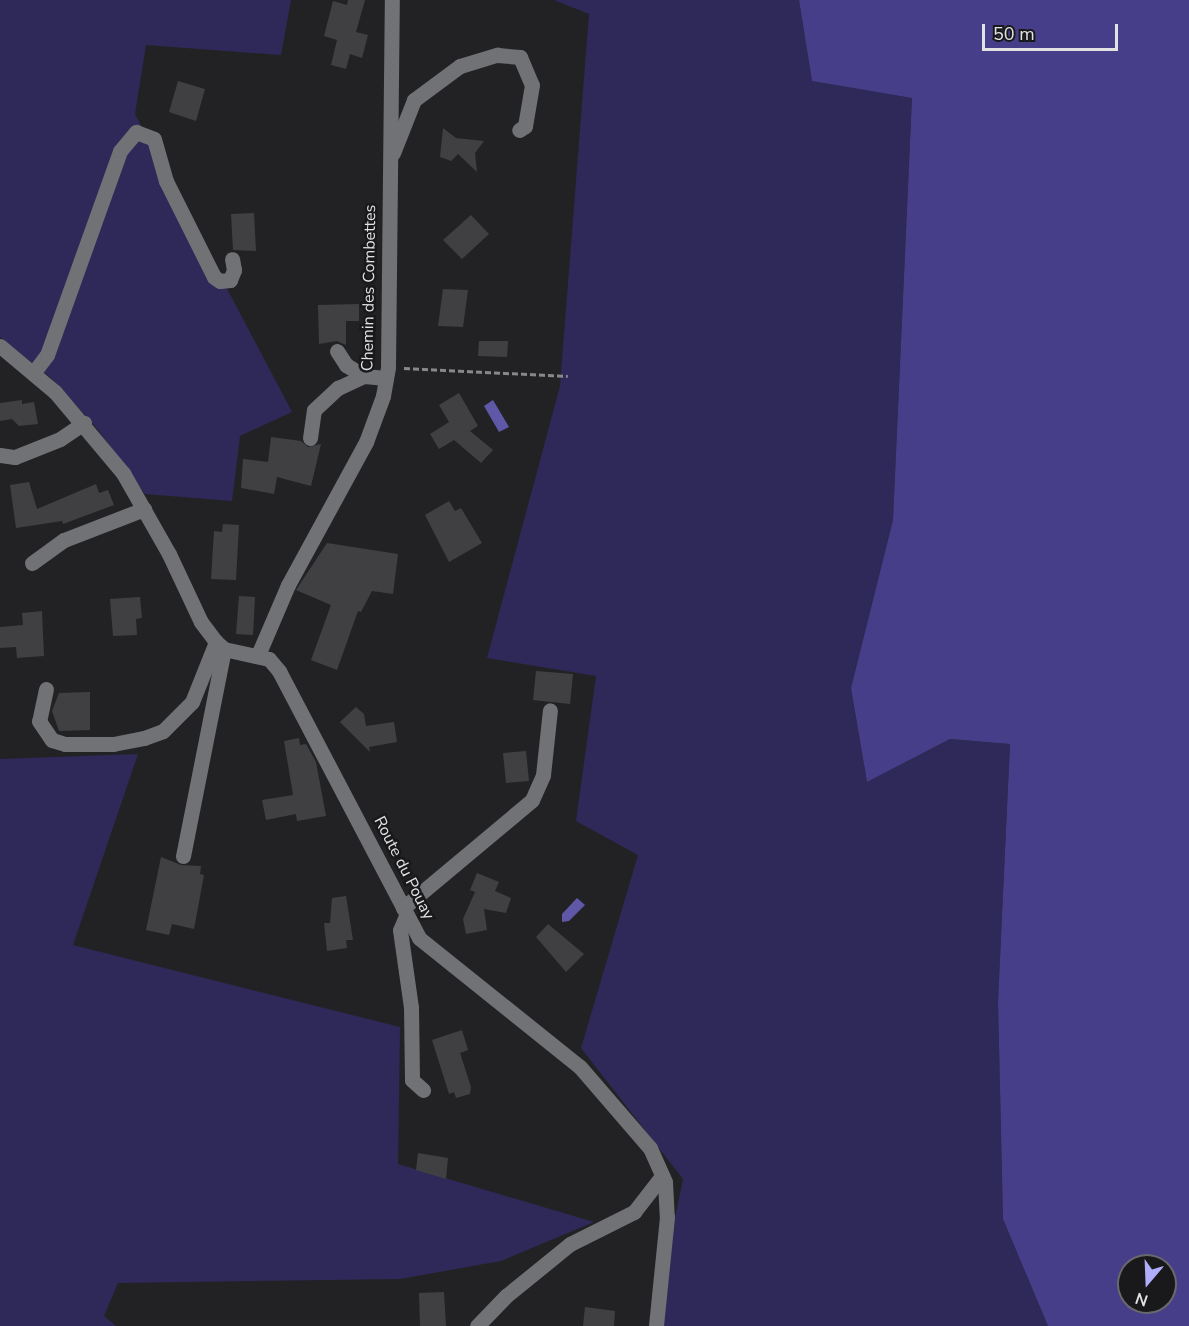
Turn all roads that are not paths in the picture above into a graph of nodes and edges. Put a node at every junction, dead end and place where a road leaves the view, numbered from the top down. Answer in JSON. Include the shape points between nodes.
{"nodes":[{"id":1,"x":392,"y":0,"type":"edge"},
{"id":2,"x":519,"y":130,"type":"dead end"},
{"id":3,"x":388,"y":154,"type":"junction"},
{"id":4,"x":232,"y":259,"type":"dead end"},
{"id":5,"x":0,"y":346,"type":"edge"},
{"id":6,"x":337,"y":351,"type":"dead end"},
{"id":7,"x":33,"y":372,"type":"junction"},
{"id":8,"x":387,"y":373,"type":"junction"},
{"id":9,"x":364,"y":375,"type":"junction"},
{"id":10,"x":84,"y":423,"type":"junction"},
{"id":11,"x":310,"y":438,"type":"dead end"},
{"id":12,"x":0,"y":455,"type":"edge"},
{"id":13,"x":144,"y":509,"type":"junction"},
{"id":14,"x":32,"y":563,"type":"dead end"},
{"id":15,"x":220,"y":645,"type":"junction"},
{"id":16,"x":258,"y":655,"type":"junction"},
{"id":17,"x":46,"y":689,"type":"dead end"},
{"id":18,"x":550,"y":710,"type":"dead end"},
{"id":19,"x":183,"y":856,"type":"dead end"},
{"id":20,"x":405,"y":912,"type":"junction"},
{"id":21,"x":423,"y":1090,"type":"dead end"},
{"id":22,"x":662,"y":1176,"type":"junction"},
{"id":23,"x":477,"y":1326,"type":"edge"},
{"id":24,"x":657,"y":1326,"type":"edge"}],
"edges":[{"from":1,"to":3,"type":"street","name":"Chemin des Combettes"},
{"from":2,"to":3,"type":"street","via":[[528,118],[532,85],[520,57],[497,55],[460,66],[422,92],[408,109],[393,152]]},
{"from":3,"to":8,"type":"street","name":"Chemin des Combettes"},
{"from":4,"to":7,"type":"street","via":[[234,270],[230,280],[214,277],[166,181],[154,139],[136,132],[120,151],[46,355]]},
{"from":5,"to":7,"type":"street"},
{"from":6,"to":9,"type":"street","via":[[346,365]]},
{"from":7,"to":10,"type":"street"},
{"from":8,"to":9,"type":"street"},
{"from":8,"to":16,"type":"street","name":"Chemin des Combettes","via":[[366,442],[288,585]]},
{"from":9,"to":11,"type":"street","via":[[338,388],[314,410]]},
{"from":10,"to":12,"type":"street","via":[[60,439],[15,457]]},
{"from":10,"to":13,"type":"street","via":[[123,473]]},
{"from":13,"to":14,"type":"street","via":[[64,540]]},
{"from":13,"to":15,"type":"street","via":[[201,622]]},
{"from":15,"to":16,"type":"street","name":"Route du Pouay"},
{"from":15,"to":17,"type":"street","via":[[192,702],[164,731],[144,738],[101,744],[52,740],[39,721]]},
{"from":15,"to":19,"type":"street"},
{"from":16,"to":20,"type":"street","name":"Route du Pouay","via":[[279,670]]},
{"from":18,"to":20,"type":"street","via":[[543,775],[531,800]]},
{"from":20,"to":21,"type":"street","via":[[400,930],[411,1007],[412,1080]]},
{"from":20,"to":22,"type":"street","name":"Route du Pouay","via":[[419,938],[580,1067],[633,1125],[650,1148]]},
{"from":22,"to":23,"type":"street","via":[[634,1212],[570,1244],[506,1296]]},
{"from":22,"to":24,"type":"street","name":"Route du Pouay","via":[[668,1217]]}]}
